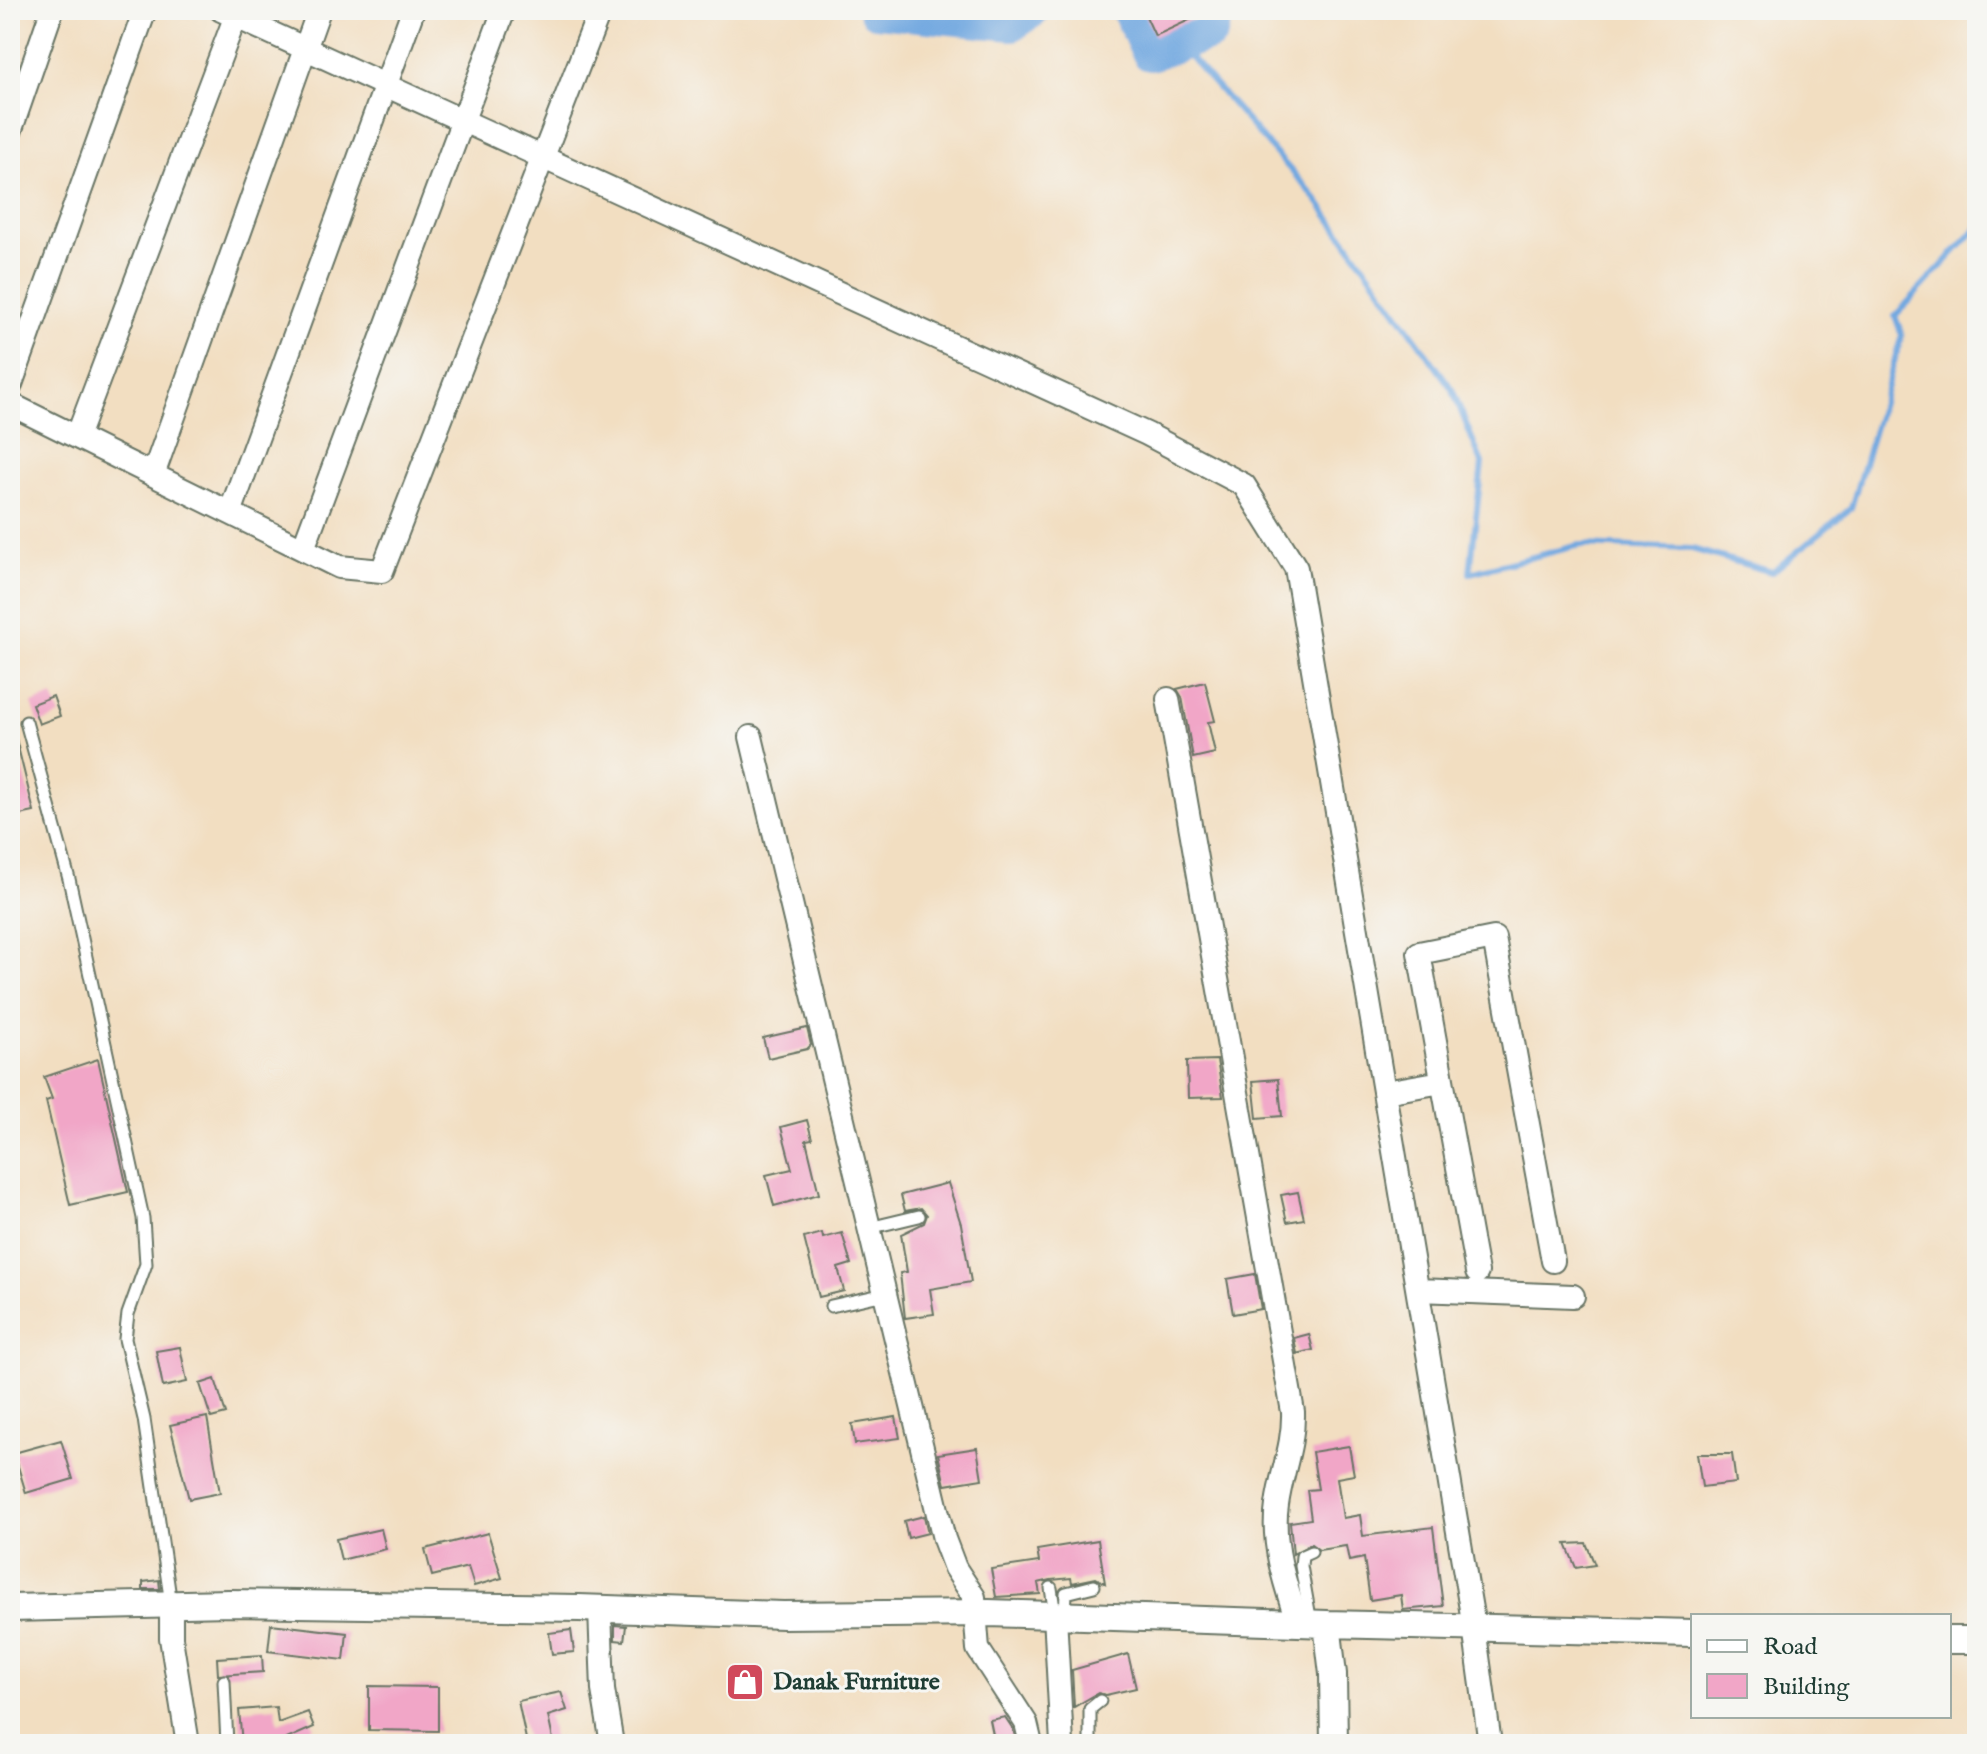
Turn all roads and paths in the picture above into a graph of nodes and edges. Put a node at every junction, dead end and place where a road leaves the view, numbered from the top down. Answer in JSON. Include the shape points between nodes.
{"nodes":[{"id":1,"x":52,"y":10,"type":"edge"},
{"id":2,"x":145,"y":10,"type":"edge"},
{"id":3,"x":319,"y":10,"type":"edge"},
{"id":4,"x":413,"y":10,"type":"edge"},
{"id":5,"x":504,"y":10,"type":"edge"},
{"id":6,"x":600,"y":10,"type":"edge"},
{"id":7,"x":231,"y":12,"type":"edge"},
{"id":8,"x":306,"y":49,"type":"junction"},
{"id":9,"x":386,"y":85,"type":"junction"},
{"id":10,"x":463,"y":121,"type":"junction"},
{"id":11,"x":10,"y":132,"type":"edge"},
{"id":12,"x":544,"y":158,"type":"junction"},
{"id":13,"x":10,"y":387,"type":"edge"},
{"id":14,"x":10,"y":404,"type":"edge"},
{"id":15,"x":77,"y":437,"type":"junction"},
{"id":16,"x":153,"y":475,"type":"junction"},
{"id":17,"x":230,"y":513,"type":"junction"},
{"id":18,"x":303,"y":549,"type":"junction"},
{"id":19,"x":1168,"y":699,"type":"dead end"},
{"id":20,"x":26,"y":722,"type":"dead end"},
{"id":21,"x":751,"y":737,"type":"dead end"},
{"id":22,"x":1442,"y":1082,"type":"junction"},
{"id":23,"x":1385,"y":1092,"type":"junction"},
{"id":24,"x":919,"y":1216,"type":"dead end"},
{"id":25,"x":869,"y":1228,"type":"junction"},
{"id":26,"x":1553,"y":1261,"type":"dead end"},
{"id":27,"x":1477,"y":1272,"type":"dead end"},
{"id":28,"x":1418,"y":1290,"type":"junction"},
{"id":29,"x":885,"y":1294,"type":"junction"},
{"id":30,"x":1573,"y":1296,"type":"dead end"},
{"id":31,"x":831,"y":1306,"type":"dead end"},
{"id":32,"x":1311,"y":1552,"type":"dead end"},
{"id":33,"x":1094,"y":1586,"type":"dead end"},
{"id":34,"x":1051,"y":1588,"type":"dead end"},
{"id":35,"x":171,"y":1605,"type":"junction"},
{"id":36,"x":10,"y":1608,"type":"edge"},
{"id":37,"x":600,"y":1609,"type":"junction"},
{"id":38,"x":975,"y":1612,"type":"junction"},
{"id":39,"x":1060,"y":1615,"type":"junction"},
{"id":40,"x":1312,"y":1623,"type":"junction"},
{"id":41,"x":1474,"y":1627,"type":"junction"},
{"id":42,"x":1691,"y":1633,"type":"edge"},
{"id":43,"x":1951,"y":1640,"type":"edge"},
{"id":44,"x":1977,"y":1640,"type":"edge"},
{"id":45,"x":224,"y":1681,"type":"dead end"},
{"id":46,"x":1100,"y":1701,"type":"dead end"},
{"id":47,"x":188,"y":1744,"type":"edge"},
{"id":48,"x":227,"y":1744,"type":"edge"},
{"id":49,"x":612,"y":1744,"type":"edge"},
{"id":50,"x":1031,"y":1744,"type":"edge"},
{"id":51,"x":1062,"y":1744,"type":"edge"},
{"id":52,"x":1090,"y":1744,"type":"edge"},
{"id":53,"x":1334,"y":1744,"type":"edge"},
{"id":54,"x":1490,"y":1744,"type":"edge"}],
"edges":[{"from":1,"to":11,"type":"street"},
{"from":2,"to":13,"type":"street"},
{"from":3,"to":8,"type":"street"},
{"from":4,"to":9,"type":"street"},
{"from":5,"to":10,"type":"street"},
{"from":6,"to":12,"type":"street"},
{"from":7,"to":8,"type":"street"},
{"from":7,"to":15,"type":"street"},
{"from":8,"to":9,"type":"street"},
{"from":8,"to":16,"type":"street"},
{"from":9,"to":10,"type":"street"},
{"from":9,"to":17,"type":"street"},
{"from":10,"to":12,"type":"street"},
{"from":10,"to":18,"type":"street"},
{"from":12,"to":18,"type":"street","via":[[382,571],[339,567]]},
{"from":12,"to":23,"type":"street","via":[[1147,434],[1244,485],[1296,568]]},
{"from":14,"to":15,"type":"street"},
{"from":15,"to":16,"type":"street"},
{"from":16,"to":17,"type":"street"},
{"from":17,"to":18,"type":"street"},
{"from":19,"to":40,"type":"street","via":[[1293,1412],[1293,1444],[1276,1509],[1283,1573]]},
{"from":20,"to":35,"type":"lane","via":[[69,879],[143,1218],[146,1264],[125,1339],[144,1419]]},
{"from":21,"to":25,"type":"street"},
{"from":22,"to":23,"type":"street"},
{"from":22,"to":26,"type":"street","via":[[1419,953],[1494,938]]},
{"from":22,"to":27,"type":"street"},
{"from":23,"to":28,"type":"street"},
{"from":24,"to":25,"type":"lane"},
{"from":25,"to":29,"type":"street"},
{"from":28,"to":30,"type":"street"},
{"from":28,"to":41,"type":"street"},
{"from":29,"to":31,"type":"lane"},
{"from":29,"to":38,"type":"street","via":[[944,1539],[974,1597]]},
{"from":32,"to":40,"type":"lane","via":[[1302,1556],[1301,1566]]},
{"from":33,"to":39,"type":"lane","via":[[1066,1593]]},
{"from":34,"to":39,"type":"lane"},
{"from":35,"to":36,"type":"street"},
{"from":35,"to":37,"type":"street"},
{"from":35,"to":47,"type":"street","via":[[171,1638]]},
{"from":37,"to":38,"type":"street","via":[[783,1615]]},
{"from":37,"to":49,"type":"street","via":[[603,1690]]},
{"from":38,"to":39,"type":"street"},
{"from":38,"to":50,"type":"street","via":[[978,1649],[1020,1711]]},
{"from":39,"to":40,"type":"street"},
{"from":39,"to":51,"type":"street"},
{"from":40,"to":41,"type":"street"},
{"from":40,"to":53,"type":"street","via":[[1333,1674]]},
{"from":41,"to":42,"type":"street"},
{"from":41,"to":54,"type":"street"},
{"from":43,"to":44,"type":"street"},
{"from":45,"to":48,"type":"lane"},
{"from":46,"to":52,"type":"lane","via":[[1090,1709]]}]}
